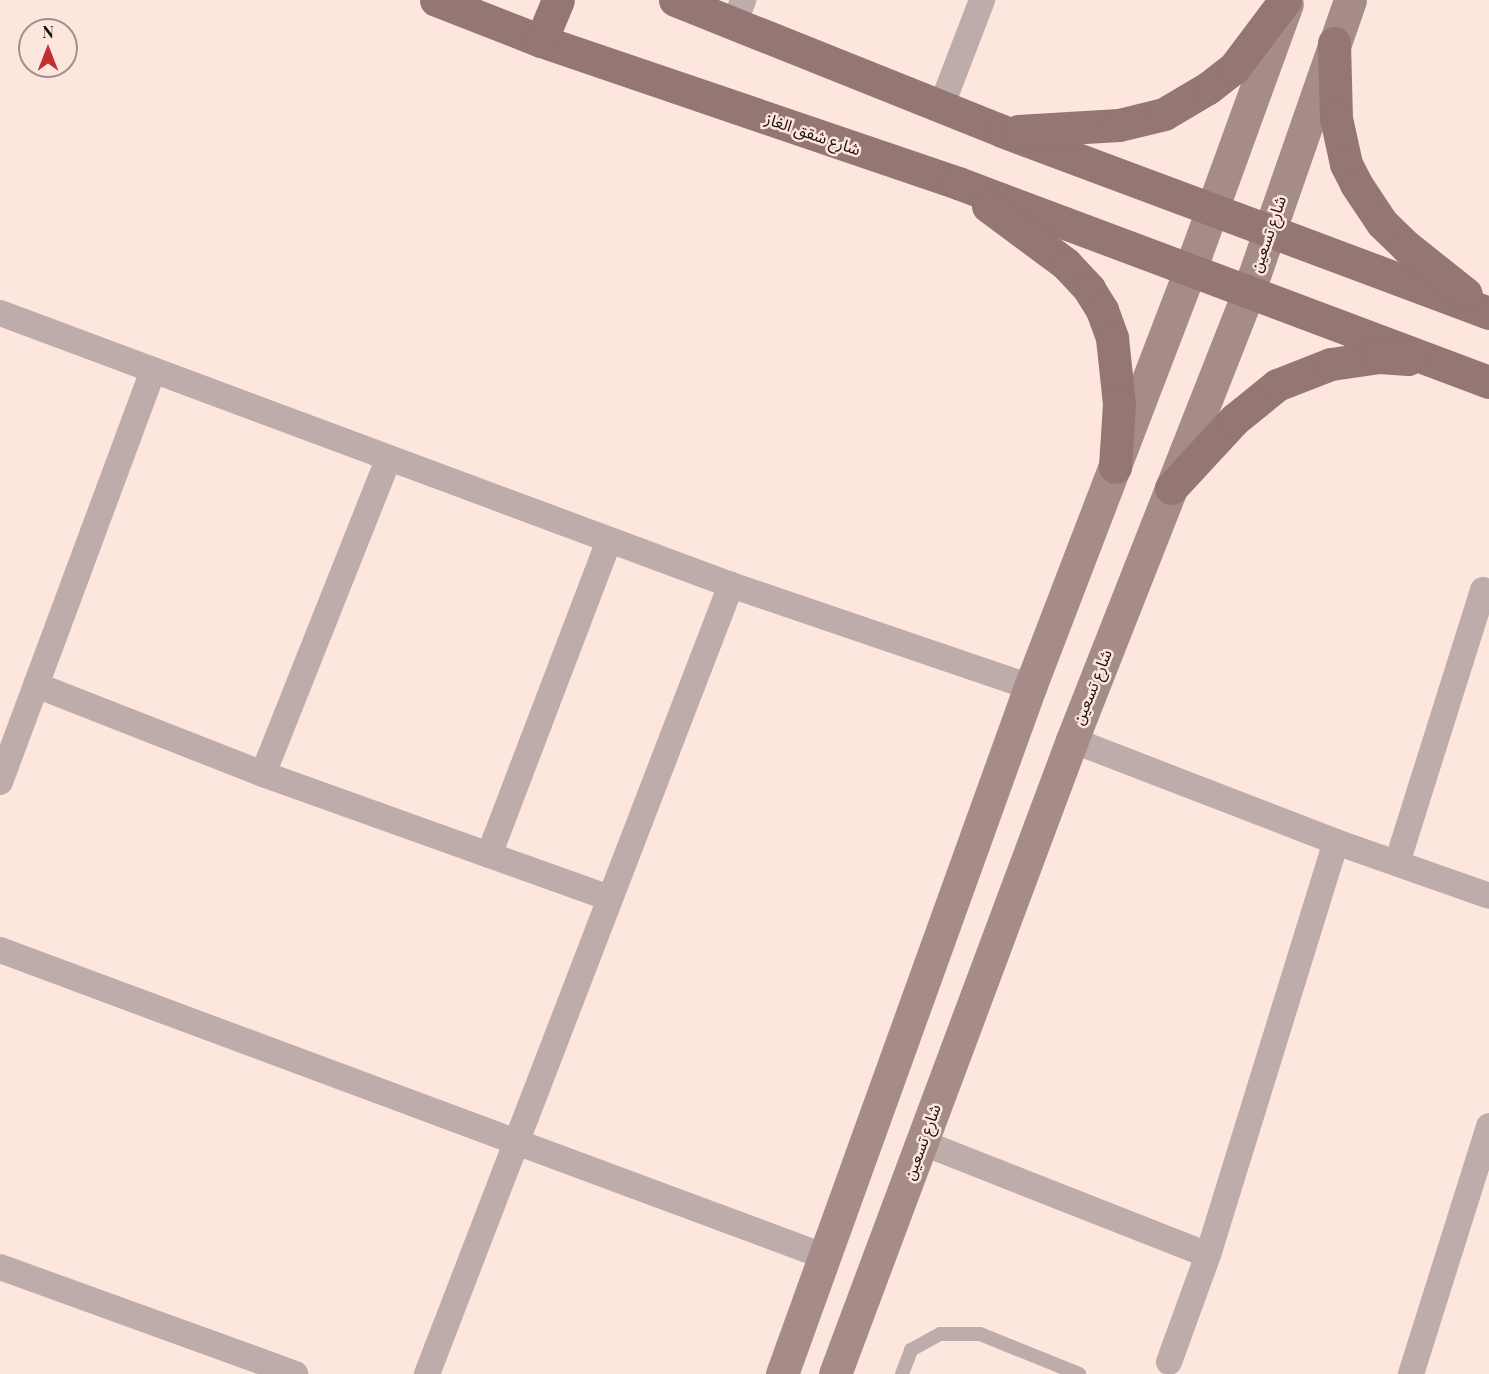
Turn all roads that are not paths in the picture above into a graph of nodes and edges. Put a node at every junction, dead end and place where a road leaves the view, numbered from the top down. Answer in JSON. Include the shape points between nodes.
{"nodes":[{"id":1,"x":436,"y":0,"type":"edge"},
{"id":2,"x":558,"y":0,"type":"edge"},
{"id":3,"x":675,"y":0,"type":"edge"},
{"id":4,"x":982,"y":0,"type":"edge"},
{"id":5,"x":1287,"y":0,"type":"edge"},
{"id":6,"x":1350,"y":0,"type":"edge"},
{"id":7,"x":738,"y":12,"type":"edge"},
{"id":8,"x":541,"y":41,"type":"junction"},
{"id":9,"x":1334,"y":43,"type":"junction"},
{"id":10,"x":941,"y":107,"type":"junction"},
{"id":11,"x":1002,"y":132,"type":"junction"},
{"id":12,"x":958,"y":183,"type":"junction"},
{"id":13,"x":1210,"y":207,"type":"junction"},
{"id":14,"x":1270,"y":230,"type":"junction"},
{"id":15,"x":1190,"y":270,"type":"junction"},
{"id":16,"x":1248,"y":292,"type":"junction"},
{"id":17,"x":0,"y":313,"type":"edge"},
{"id":18,"x":1489,"y":313,"type":"edge"},
{"id":19,"x":1432,"y":360,"type":"junction"},
{"id":20,"x":153,"y":370,"type":"junction"},
{"id":21,"x":1489,"y":382,"type":"edge"},
{"id":22,"x":389,"y":458,"type":"junction"},
{"id":23,"x":1115,"y":467,"type":"junction"},
{"id":24,"x":1171,"y":488,"type":"junction"},
{"id":25,"x":609,"y":540,"type":"junction"},
{"id":26,"x":731,"y":585,"type":"junction"},
{"id":27,"x":1489,"y":593,"type":"edge"},
{"id":28,"x":36,"y":685,"type":"junction"},
{"id":29,"x":1030,"y":687,"type":"junction"},
{"id":30,"x":1071,"y":740,"type":"junction"},
{"id":31,"x":263,"y":774,"type":"junction"},
{"id":32,"x":0,"y":782,"type":"edge"},
{"id":33,"x":1336,"y":842,"type":"junction"},
{"id":34,"x":489,"y":855,"type":"junction"},
{"id":35,"x":1397,"y":863,"type":"junction"},
{"id":36,"x":1489,"y":896,"type":"edge"},
{"id":37,"x":610,"y":898,"type":"junction"},
{"id":38,"x":0,"y":950,"type":"edge"},
{"id":39,"x":1489,"y":1126,"type":"edge"},
{"id":40,"x":516,"y":1142,"type":"junction"},
{"id":41,"x":921,"y":1143,"type":"junction"},
{"id":42,"x":1208,"y":1255,"type":"junction"},
{"id":43,"x":826,"y":1257,"type":"junction"},
{"id":44,"x":0,"y":1267,"type":"edge"},
{"id":45,"x":1168,"y":1362,"type":"dead end"},
{"id":46,"x":295,"y":1374,"type":"edge"},
{"id":47,"x":427,"y":1374,"type":"edge"},
{"id":48,"x":782,"y":1374,"type":"edge"},
{"id":49,"x":835,"y":1374,"type":"edge"},
{"id":50,"x":902,"y":1374,"type":"edge"},
{"id":51,"x":1079,"y":1374,"type":"edge"},
{"id":52,"x":1411,"y":1374,"type":"edge"}],
"edges":[{"from":1,"to":8,"type":"main road","name":"شارع شقق الغاز"},
{"from":2,"to":8,"type":"main road"},
{"from":3,"to":7,"type":"main road"},
{"from":4,"to":10,"type":"street"},
{"from":5,"to":11,"type":"main road","via":[[1234,68],[1164,114],[1119,125]]},
{"from":5,"to":13,"type":"main road"},
{"from":6,"to":9,"type":"main road","name":"شارع تسعين"},
{"from":7,"to":10,"type":"main road"},
{"from":8,"to":12,"type":"main road","name":"شارع شقق الغاز"},
{"from":9,"to":14,"type":"main road","name":"شارع تسعين"},
{"from":9,"to":18,"type":"main road","via":[[1336,118],[1346,164],[1356,184],[1382,223],[1398,239]]},
{"from":10,"to":11,"type":"main road"},
{"from":11,"to":13,"type":"main road"},
{"from":12,"to":15,"type":"main road","name":"شارع شقق الغاز"},
{"from":12,"to":23,"type":"main road","via":[[1066,264],[1089,288],[1102,310],[1112,338],[1119,403]]},
{"from":13,"to":14,"type":"main road"},
{"from":13,"to":15,"type":"main road"},
{"from":14,"to":16,"type":"main road","name":"شارع تسعين"},
{"from":14,"to":18,"type":"main road"},
{"from":15,"to":16,"type":"main road","name":"شارع شقق الغاز"},
{"from":15,"to":23,"type":"main road"},
{"from":16,"to":19,"type":"main road","name":"شارع شقق الغاز"},
{"from":16,"to":24,"type":"main road","name":"شارع تسعين"},
{"from":17,"to":20,"type":"street"},
{"from":19,"to":21,"type":"main road","name":"شارع شقق الغاز"},
{"from":19,"to":24,"type":"main road","via":[[1379,357],[1331,364],[1277,385],[1235,419]]},
{"from":20,"to":22,"type":"street"},
{"from":20,"to":28,"type":"street"},
{"from":22,"to":25,"type":"street"},
{"from":22,"to":31,"type":"street"},
{"from":23,"to":29,"type":"main road"},
{"from":24,"to":30,"type":"main road","name":"شارع تسعين"},
{"from":25,"to":26,"type":"street"},
{"from":25,"to":34,"type":"street"},
{"from":26,"to":29,"type":"street"},
{"from":26,"to":37,"type":"street"},
{"from":27,"to":35,"type":"street","via":[[1483,590]]},
{"from":28,"to":31,"type":"street"},
{"from":28,"to":32,"type":"street"},
{"from":29,"to":43,"type":"main road"},
{"from":30,"to":33,"type":"street"},
{"from":30,"to":41,"type":"main road","name":"شارع تسعين"},
{"from":31,"to":34,"type":"street"},
{"from":33,"to":35,"type":"street"},
{"from":33,"to":42,"type":"street"},
{"from":34,"to":37,"type":"street"},
{"from":35,"to":36,"type":"street"},
{"from":37,"to":40,"type":"street"},
{"from":38,"to":40,"type":"street"},
{"from":39,"to":52,"type":"street"},
{"from":40,"to":43,"type":"street"},
{"from":40,"to":47,"type":"street"},
{"from":41,"to":42,"type":"street"},
{"from":41,"to":49,"type":"main road","name":"شارع تسعين"},
{"from":42,"to":45,"type":"street"},
{"from":43,"to":48,"type":"main road"},
{"from":44,"to":46,"type":"street"},
{"from":50,"to":51,"type":"lane","via":[[911,1350],[940,1334],[980,1334]]}]}
